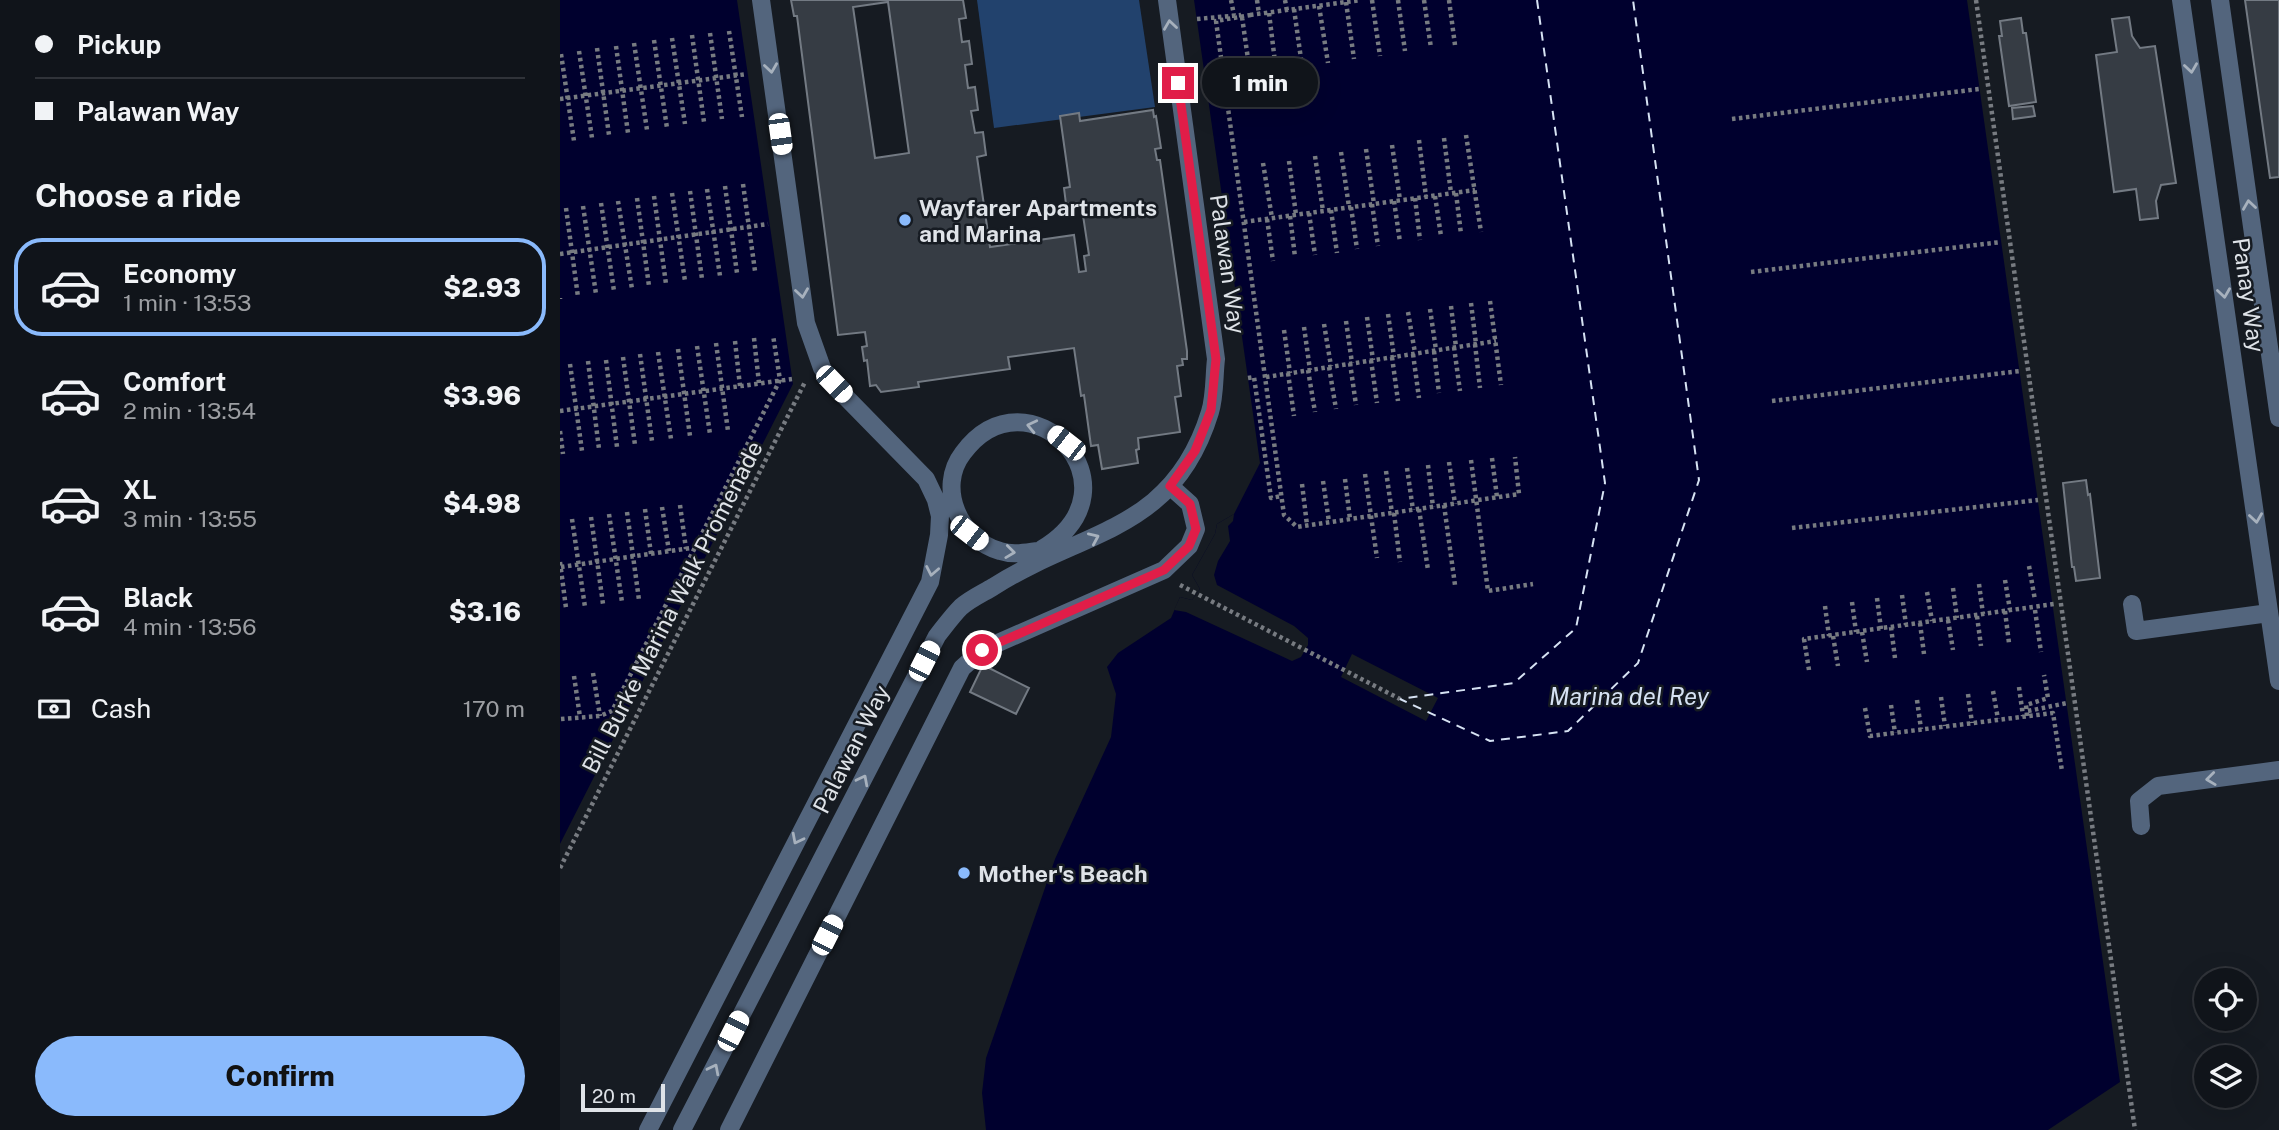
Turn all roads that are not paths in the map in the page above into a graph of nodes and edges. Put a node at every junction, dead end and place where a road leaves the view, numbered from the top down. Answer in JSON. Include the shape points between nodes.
{"nodes":[{"id":1,"x":761,"y":0,"type":"edge"},
{"id":2,"x":1167,"y":0,"type":"edge"},
{"id":3,"x":2182,"y":0,"type":"edge"},
{"id":4,"x":2220,"y":0,"type":"edge"},
{"id":5,"x":2279,"y":418,"type":"edge"},
{"id":6,"x":926,"y":479,"type":"junction"},
{"id":7,"x":1170,"y":486,"type":"junction"},
{"id":8,"x":953,"y":502,"type":"junction"},
{"id":9,"x":1042,"y":549,"type":"junction"},
{"id":10,"x":1066,"y":550,"type":"junction"},
{"id":11,"x":2132,"y":604,"type":"dead end"},
{"id":12,"x":2269,"y":613,"type":"junction"},
{"id":13,"x":2279,"y":681,"type":"edge"},
{"id":14,"x":2279,"y":770,"type":"edge"},
{"id":15,"x":2141,"y":825,"type":"dead end"},
{"id":16,"x":648,"y":1130,"type":"edge"},
{"id":17,"x":682,"y":1130,"type":"edge"},
{"id":18,"x":729,"y":1130,"type":"edge"}],
"edges":[{"from":1,"to":6,"type":"street","name":"Palawan Way","one_way":true,"via":[[806,323],[822,368],[834,384]]},
{"from":7,"to":2,"type":"street","name":"Palawan Way","one_way":true,"via":[[1195,451],[1211,410],[1216,359]]},
{"from":3,"to":12,"type":"street","name":"Panay Way","one_way":true},
{"from":5,"to":4,"type":"street","name":"Panay Way","one_way":true},
{"from":6,"to":8,"type":"street"},
{"from":6,"to":16,"type":"street","name":"Palawan Way","one_way":true,"via":[[940,516],[930,582]]},
{"from":10,"to":7,"type":"street","name":"Palawan Way","one_way":true,"via":[[1145,510]]},
{"from":7,"to":18,"type":"street","via":[[1190,504],[1196,529],[1189,546],[1164,570],[982,650],[962,668]]},
{"from":8,"to":9,"type":"street","one_way":true,"via":[[969,533],[984,545],[1024,554]]},
{"from":9,"to":8,"type":"street","one_way":true,"via":[[1059,540],[1073,524],[1082,503],[1078,461],[1066,443],[1049,430],[1009,422],[989,428],[959,458]]},
{"from":9,"to":10,"type":"street"},
{"from":17,"to":10,"type":"street","name":"Palawan Way","one_way":true,"via":[[937,636],[970,601],[1013,573]]},
{"from":11,"to":12,"type":"street","via":[[2136,631]]},
{"from":12,"to":13,"type":"street","name":"Panay Way"},
{"from":14,"to":15,"type":"street","one_way":true,"via":[[2158,786],[2139,801]]}]}
